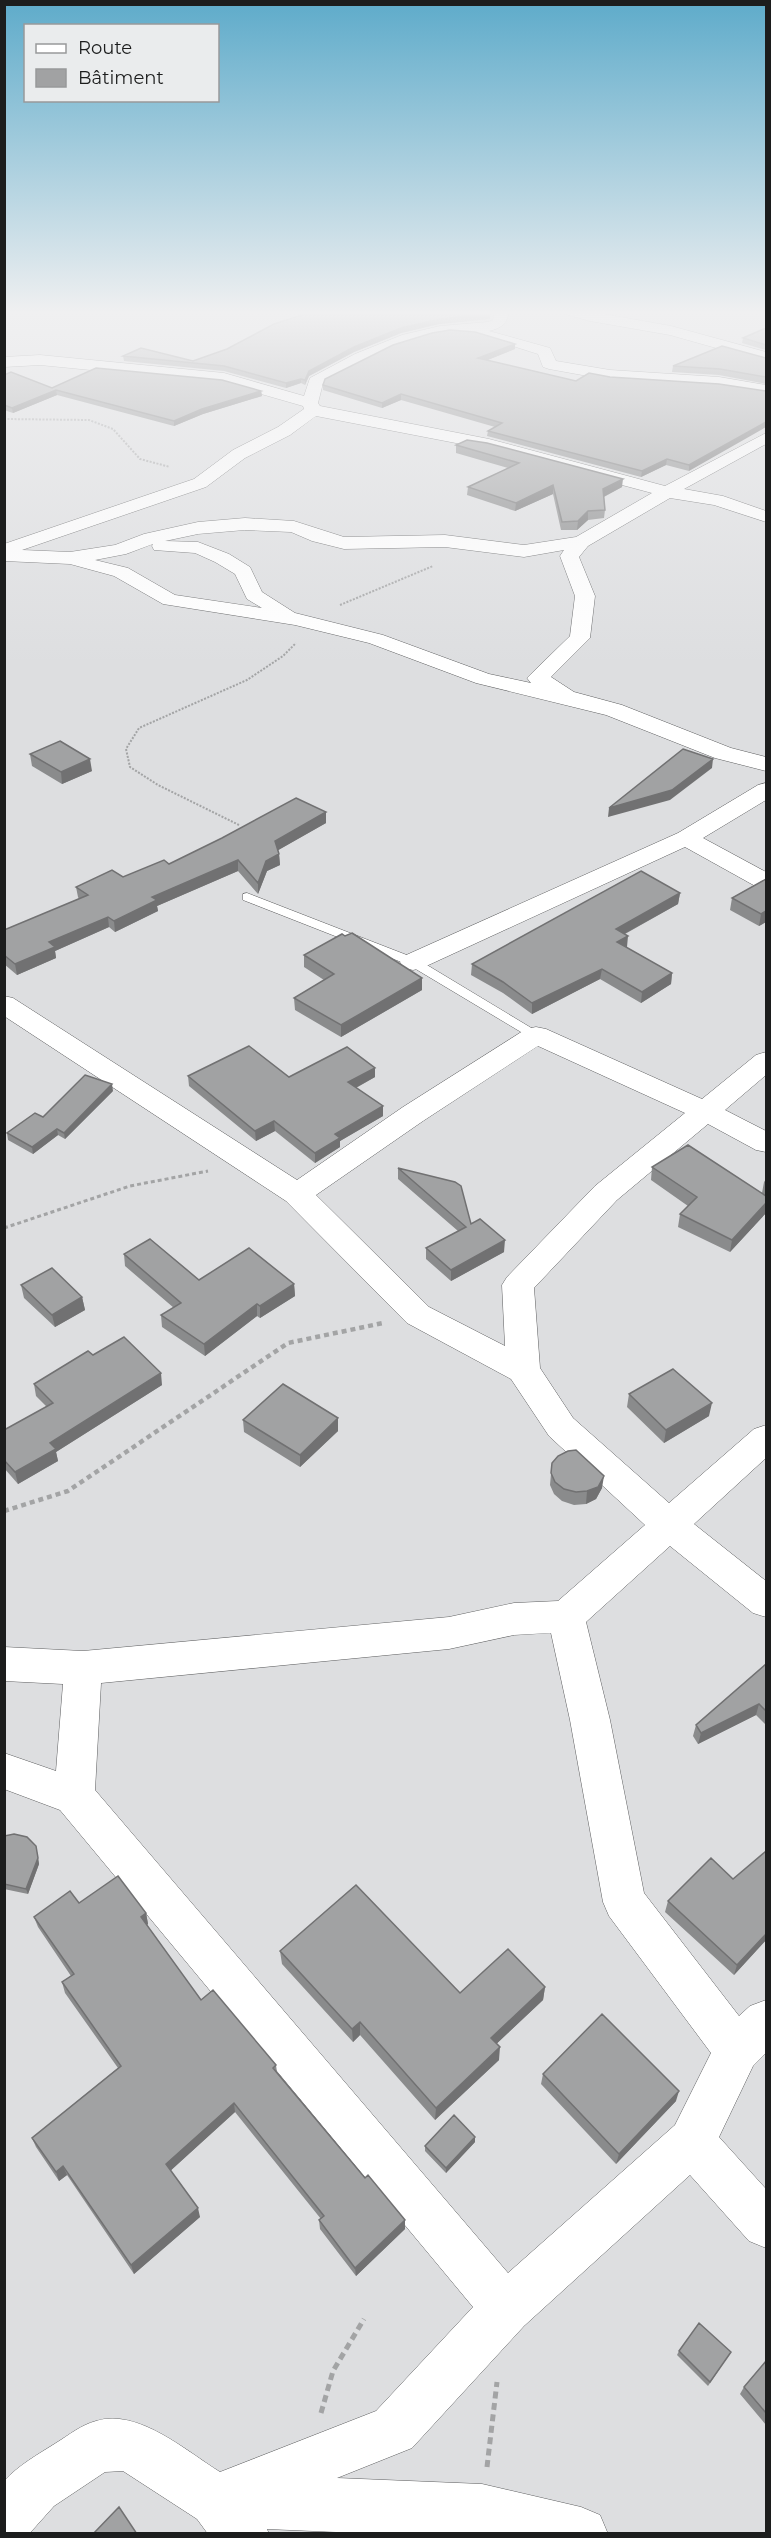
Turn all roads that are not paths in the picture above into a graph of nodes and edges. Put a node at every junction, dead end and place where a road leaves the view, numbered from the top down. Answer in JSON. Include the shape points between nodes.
{"nodes":[{"id":1,"x":287,"y":428,"type":"edge"},
{"id":2,"x":416,"y":428,"type":"edge"},
{"id":3,"x":284,"y":431,"type":"junction"},
{"id":4,"x":306,"y":433,"type":"dead end"},
{"id":5,"x":372,"y":438,"type":"dead end"},
{"id":6,"x":460,"y":438,"type":"junction"},
{"id":7,"x":766,"y":438,"type":"edge"},
{"id":8,"x":668,"y":492,"type":"junction"},
{"id":9,"x":766,"y":517,"type":"edge"},
{"id":10,"x":581,"y":542,"type":"junction"},
{"id":11,"x":4,"y":550,"type":"edge"},
{"id":12,"x":118,"y":550,"type":"junction"},
{"id":13,"x":4,"y":555,"type":"edge"},
{"id":14,"x":70,"y":558,"type":"junction"},
{"id":15,"x":295,"y":619,"type":"junction"},
{"id":16,"x":566,"y":697,"type":"junction"},
{"id":17,"x":766,"y":764,"type":"edge"},
{"id":18,"x":766,"y":790,"type":"edge"},
{"id":19,"x":686,"y":838,"type":"junction"},
{"id":20,"x":766,"y":882,"type":"edge"},
{"id":21,"x":247,"y":897,"type":"dead end"},
{"id":22,"x":413,"y":962,"type":"junction"},
{"id":23,"x":4,"y":1004,"type":"edge"},
{"id":24,"x":536,"y":1035,"type":"junction"},
{"id":25,"x":766,"y":1061,"type":"edge"},
{"id":26,"x":705,"y":1111,"type":"junction"},
{"id":27,"x":766,"y":1143,"type":"edge"},
{"id":28,"x":297,"y":1194,"type":"junction"},
{"id":29,"x":524,"y":1370,"type":"junction"},
{"id":30,"x":766,"y":1438,"type":"edge"},
{"id":31,"x":668,"y":1524,"type":"junction"},
{"id":32,"x":766,"y":1602,"type":"edge"},
{"id":33,"x":566,"y":1617,"type":"junction"},
{"id":34,"x":4,"y":1665,"type":"edge"},
{"id":35,"x":83,"y":1668,"type":"junction"},
{"id":36,"x":4,"y":1771,"type":"edge"},
{"id":37,"x":74,"y":1796,"type":"junction"},
{"id":38,"x":752,"y":2036,"type":"edge"},
{"id":39,"x":692,"y":2142,"type":"junction"},
{"id":40,"x":766,"y":2224,"type":"edge"},
{"id":41,"x":506,"y":2308,"type":"junction"},
{"id":42,"x":229,"y":2517,"type":"edge"},
{"id":43,"x":4,"y":2522,"type":"edge"},
{"id":44,"x":581,"y":2534,"type":"edge"}],
"edges":[{"from":1,"to":3,"type":"street"},
{"from":2,"to":6,"type":"street"},
{"from":3,"to":4,"type":"street"},
{"from":3,"to":11,"type":"street","via":[[239,454],[200,483]]},
{"from":5,"to":6,"type":"street"},
{"from":6,"to":8,"type":"street"},
{"from":7,"to":8,"type":"street"},
{"from":8,"to":9,"type":"street","via":[[717,500]]},
{"from":8,"to":10,"type":"street"},
{"from":10,"to":12,"type":"street","via":[[524,551],[445,541],[344,543],[294,527],[244,524],[179,532]]},
{"from":10,"to":16,"type":"street","via":[[569,556],[585,596],[580,638],[538,678]]},
{"from":12,"to":14,"type":"street"},
{"from":12,"to":15,"type":"street","via":[[172,545],[198,548],[243,571],[254,595]]},
{"from":13,"to":14,"type":"street"},
{"from":14,"to":15,"type":"street","via":[[121,572],[170,600]]},
{"from":15,"to":16,"type":"street","via":[[376,639],[483,679]]},
{"from":16,"to":17,"type":"street","via":[[614,710],[723,753]]},
{"from":18,"to":19,"type":"street"},
{"from":19,"to":20,"type":"street"},
{"from":19,"to":22,"type":"street"},
{"from":21,"to":22,"type":"lane"},
{"from":22,"to":24,"type":"lane"},
{"from":23,"to":28,"type":"street"},
{"from":24,"to":26,"type":"street"},
{"from":24,"to":28,"type":"street"},
{"from":25,"to":26,"type":"street"},
{"from":26,"to":27,"type":"street"},
{"from":26,"to":29,"type":"street","via":[[606,1193],[518,1285]]},
{"from":28,"to":29,"type":"street","via":[[418,1316]]},
{"from":29,"to":31,"type":"street","via":[[561,1427]]},
{"from":30,"to":31,"type":"street"},
{"from":31,"to":32,"type":"street"},
{"from":31,"to":33,"type":"street"},
{"from":33,"to":35,"type":"street","via":[[514,1619],[449,1634]]},
{"from":33,"to":38,"type":"street","via":[[624,1902]]},
{"from":34,"to":35,"type":"street"},
{"from":35,"to":37,"type":"street"},
{"from":36,"to":37,"type":"street"},
{"from":37,"to":41,"type":"street"},
{"from":38,"to":39,"type":"street"},
{"from":39,"to":40,"type":"street"},
{"from":39,"to":41,"type":"street"},
{"from":41,"to":42,"type":"street","via":[[394,2430],[305,2465]]},
{"from":42,"to":43,"type":"street","via":[[129,2445],[98,2446],[35,2487]]},
{"from":42,"to":44,"type":"street","via":[[482,2511]]}]}
